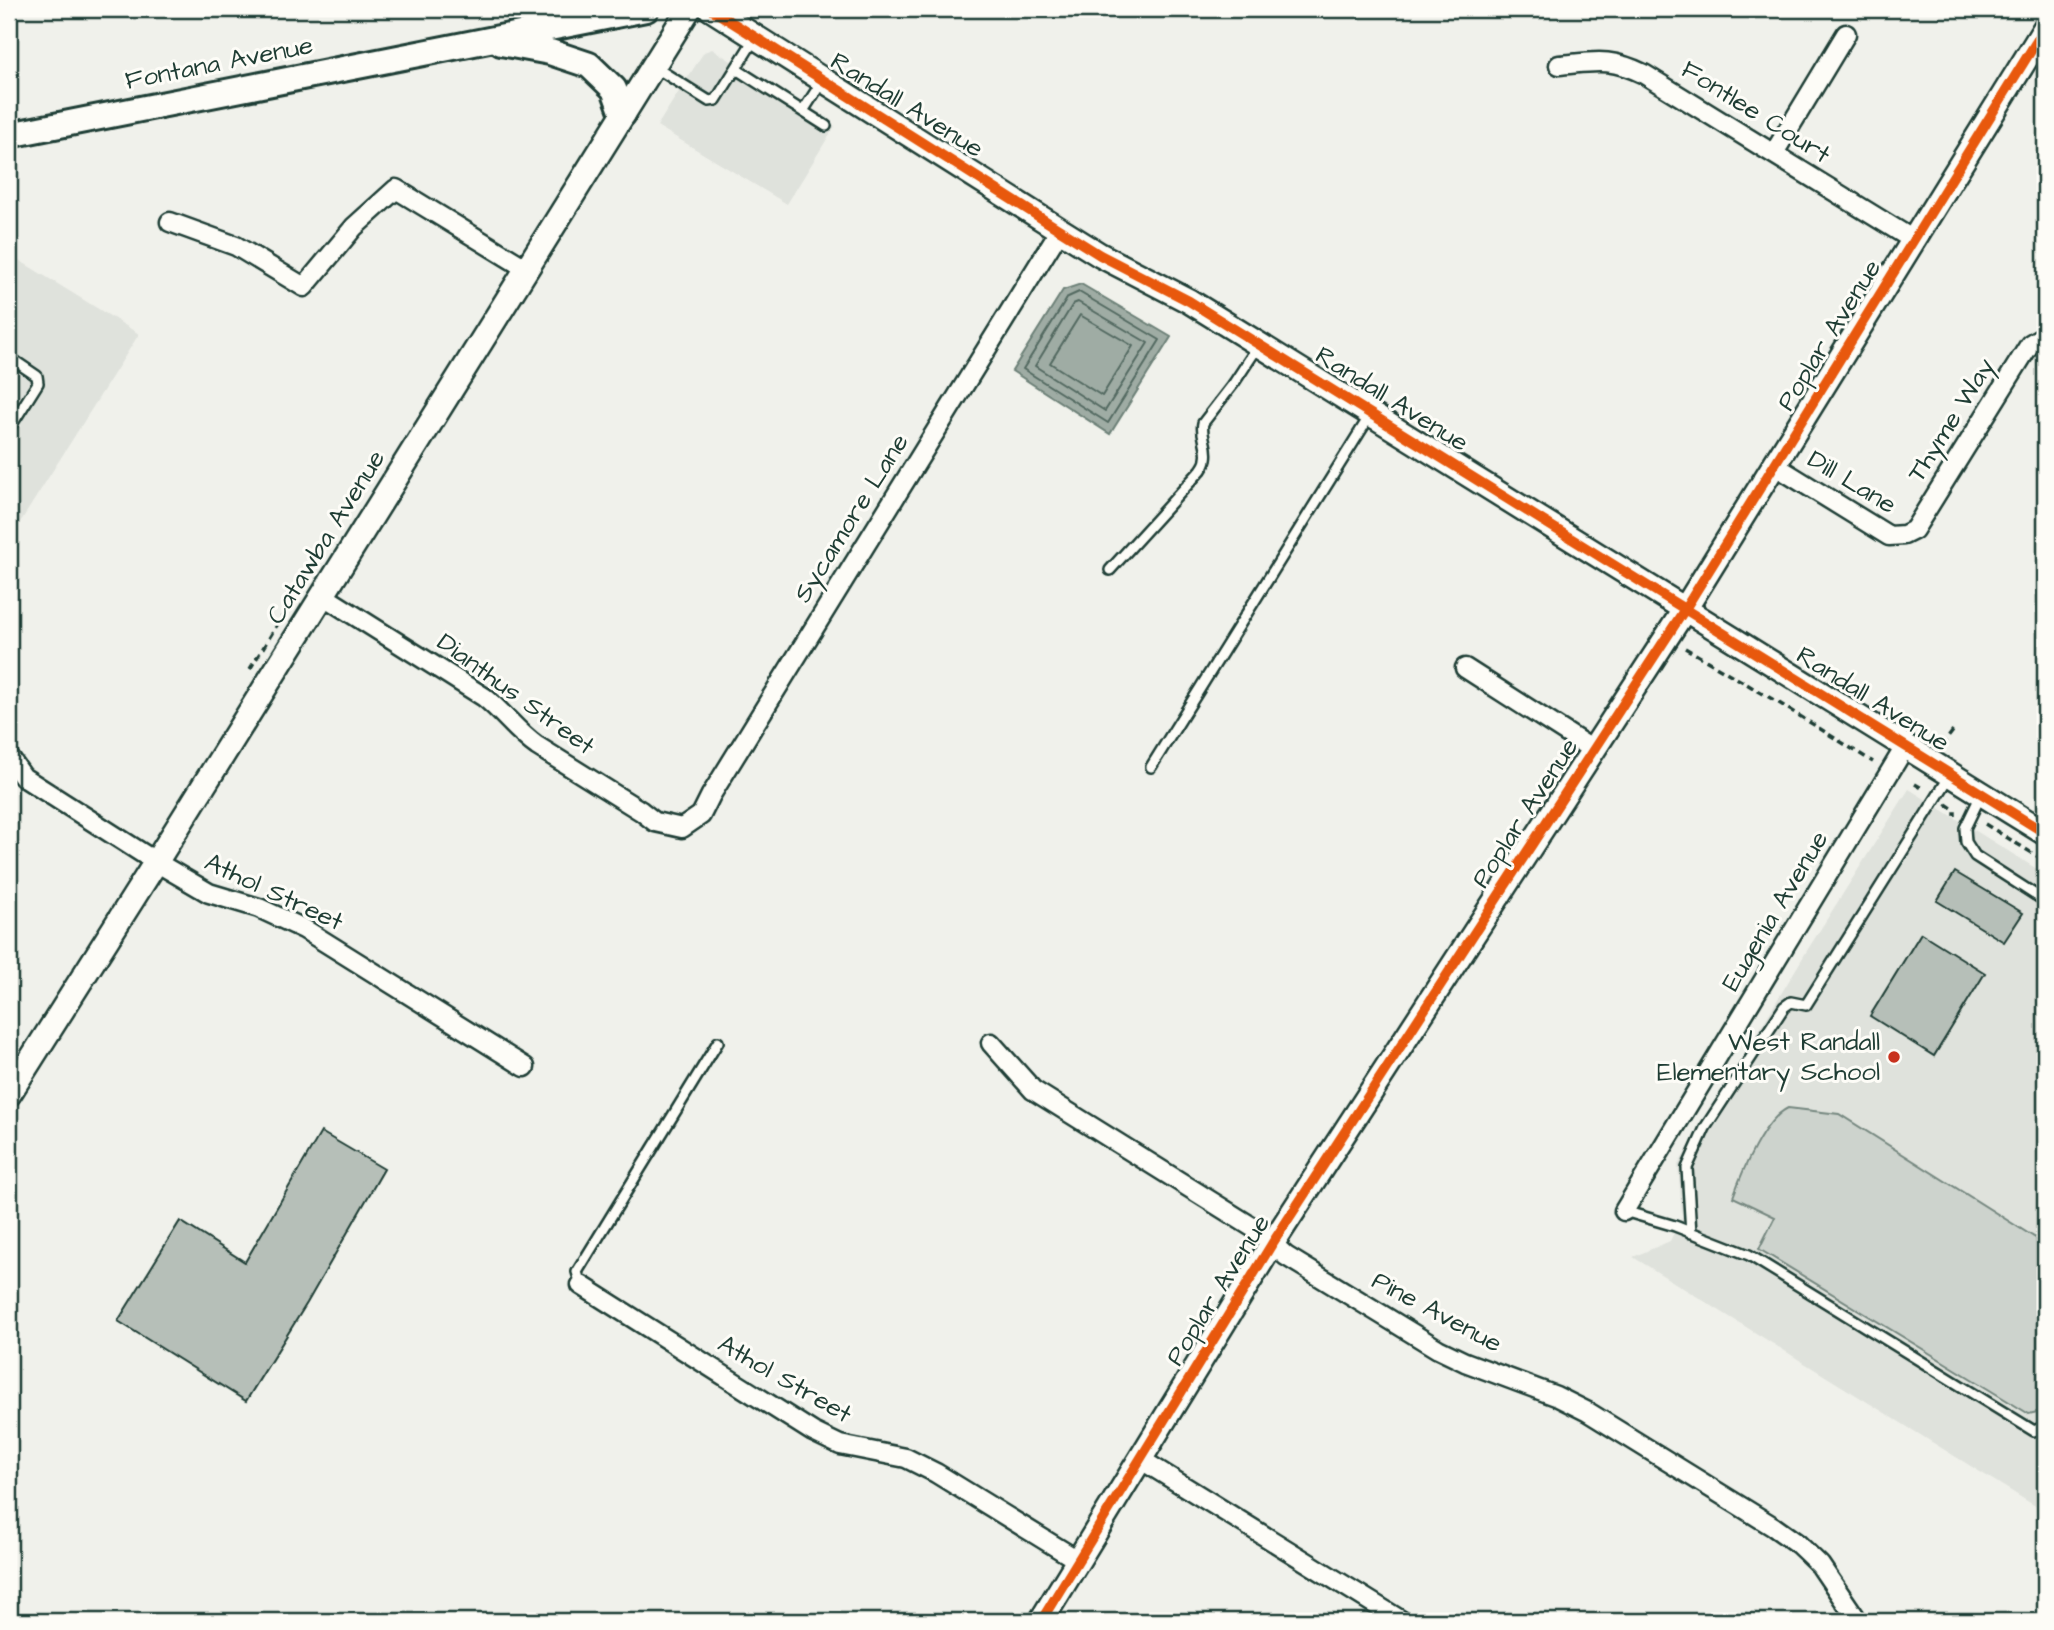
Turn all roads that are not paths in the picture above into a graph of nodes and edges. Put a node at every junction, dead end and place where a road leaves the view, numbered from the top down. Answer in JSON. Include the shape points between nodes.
{"nodes":[{"id":1,"x":646,"y":9,"type":"edge"},
{"id":2,"x":689,"y":9,"type":"edge"},
{"id":3,"x":711,"y":9,"type":"edge"},
{"id":4,"x":2045,"y":28,"type":"edge"},
{"id":5,"x":1846,"y":34,"type":"dead end"},
{"id":6,"x":756,"y":37,"type":"junction"},
{"id":7,"x":487,"y":40,"type":"junction"},
{"id":8,"x":1559,"y":65,"type":"dead end"},
{"id":9,"x":653,"y":66,"type":"junction"},
{"id":10,"x":736,"y":69,"type":"junction"},
{"id":11,"x":824,"y":79,"type":"junction"},
{"id":12,"x":803,"y":111,"type":"junction"},
{"id":13,"x":623,"y":114,"type":"junction"},
{"id":14,"x":826,"y":126,"type":"dead end"},
{"id":15,"x":9,"y":135,"type":"edge"},
{"id":16,"x":1774,"y":153,"type":"junction"},
{"id":17,"x":170,"y":222,"type":"dead end"},
{"id":18,"x":1060,"y":230,"type":"junction"},
{"id":19,"x":1915,"y":241,"type":"junction"},
{"id":20,"x":527,"y":269,"type":"junction"},
{"id":21,"x":2045,"y":335,"type":"edge"},
{"id":22,"x":1260,"y":344,"type":"junction"},
{"id":23,"x":9,"y":357,"type":"edge"},
{"id":24,"x":1371,"y":413,"type":"junction"},
{"id":25,"x":9,"y":429,"type":"edge"},
{"id":26,"x":1774,"y":465,"type":"junction"},
{"id":27,"x":1904,"y":535,"type":"joint"},
{"id":28,"x":1110,"y":570,"type":"dead end"},
{"id":29,"x":322,"y":595,"type":"junction"},
{"id":30,"x":1685,"y":609,"type":"junction"},
{"id":31,"x":1465,"y":668,"type":"dead end"},
{"id":32,"x":1905,"y":747,"type":"junction"},
{"id":33,"x":1593,"y":750,"type":"junction"},
{"id":34,"x":9,"y":757,"type":"edge"},
{"id":35,"x":1151,"y":767,"type":"dead end"},
{"id":36,"x":1951,"y":775,"type":"junction"},
{"id":37,"x":1982,"y":794,"type":"junction"},
{"id":38,"x":682,"y":828,"type":"joint"},
{"id":39,"x":2045,"y":833,"type":"edge"},
{"id":40,"x":156,"y":862,"type":"junction"},
{"id":41,"x":2045,"y":901,"type":"edge"},
{"id":42,"x":718,"y":1042,"type":"dead end"},
{"id":43,"x":990,"y":1044,"type":"dead end"},
{"id":44,"x":525,"y":1067,"type":"dead end"},
{"id":45,"x":9,"y":1092,"type":"edge"},
{"id":46,"x":1624,"y":1211,"type":"joint"},
{"id":47,"x":1691,"y":1233,"type":"junction"},
{"id":48,"x":1272,"y":1244,"type":"junction"},
{"id":49,"x":581,"y":1285,"type":"joint"},
{"id":50,"x":2045,"y":1426,"type":"edge"},
{"id":51,"x":1140,"y":1459,"type":"junction"},
{"id":52,"x":1079,"y":1561,"type":"junction"},
{"id":53,"x":1041,"y":1621,"type":"edge"},
{"id":54,"x":1402,"y":1621,"type":"edge"},
{"id":55,"x":1858,"y":1621,"type":"edge"}],
"edges":[{"from":1,"to":7,"type":"main road","name":"Fontana Avenue"},
{"from":2,"to":9,"type":"street","name":"Catawba Avenue"},
{"from":3,"to":6,"type":"street","name":"Randall Avenue"},
{"from":4,"to":19,"type":"street","name":"Poplar Avenue"},
{"from":5,"to":16,"type":"street"},
{"from":6,"to":10,"type":"lane"},
{"from":6,"to":11,"type":"street","name":"Randall Avenue"},
{"from":7,"to":13,"type":"main road","via":[[589,65],[614,89]]},
{"from":7,"to":15,"type":"main road","name":"Fontana Avenue"},
{"from":8,"to":16,"type":"street","name":"Fontlee Court","via":[[1607,61],[1625,65]]},
{"from":9,"to":10,"type":"lane","via":[[709,101],[716,100]]},
{"from":9,"to":13,"type":"street","name":"Catawba Avenue"},
{"from":10,"to":12,"type":"lane"},
{"from":11,"to":12,"type":"lane"},
{"from":11,"to":18,"type":"street","name":"Randall Avenue"},
{"from":12,"to":14,"type":"lane"},
{"from":13,"to":20,"type":"street","name":"Catawba Avenue"},
{"from":16,"to":19,"type":"street","name":"Fontlee Court"},
{"from":17,"to":20,"type":"street","via":[[236,246],[304,288],[354,227],[396,189]]},
{"from":18,"to":22,"type":"street","name":"Randall Avenue"},
{"from":18,"to":38,"type":"street","name":"Sycamore Lane","via":[[701,815]]},
{"from":19,"to":26,"type":"street","name":"Poplar Avenue"},
{"from":20,"to":29,"type":"street","name":"Catawba Avenue"},
{"from":21,"to":27,"type":"street","name":"Thyme Way","via":[[2029,344],[1914,530]]},
{"from":22,"to":24,"type":"street","name":"Randall Avenue"},
{"from":22,"to":28,"type":"lane","via":[[1203,423],[1207,458],[1201,470]]},
{"from":23,"to":25,"type":"lane","via":[[37,376],[38,383]]},
{"from":24,"to":30,"type":"street","name":"Randall Avenue"},
{"from":24,"to":35,"type":"lane"},
{"from":26,"to":27,"type":"street","name":"Dill Lane","via":[[1889,536]]},
{"from":26,"to":30,"type":"street","name":"Poplar Avenue"},
{"from":29,"to":38,"type":"street","name":"Dianthus Street","via":[[484,697],[537,746],[655,822]]},
{"from":29,"to":40,"type":"street","name":"Catawba Avenue"},
{"from":30,"to":32,"type":"street","name":"Randall Avenue"},
{"from":30,"to":33,"type":"street","name":"Poplar Avenue"},
{"from":31,"to":33,"type":"street"},
{"from":32,"to":36,"type":"street","name":"Randall Avenue"},
{"from":32,"to":46,"type":"street","name":"Eugenia Avenue"},
{"from":33,"to":48,"type":"street","name":"Poplar Avenue"},
{"from":34,"to":40,"type":"street","name":"Athol Street","via":[[23,777]]},
{"from":36,"to":37,"type":"street","name":"Randall Avenue"},
{"from":36,"to":47,"type":"lane","via":[[1806,1006],[1791,1002],[1784,1007],[1705,1128],[1687,1168]]},
{"from":37,"to":39,"type":"street","name":"Randall Avenue"},
{"from":37,"to":41,"type":"lane","via":[[1965,828],[1966,842],[1975,856]]},
{"from":40,"to":44,"type":"street","name":"Athol Street","via":[[209,893],[304,929]]},
{"from":40,"to":45,"type":"street","name":"Catawba Avenue"},
{"from":42,"to":49,"type":"lane","via":[[576,1272]]},
{"from":43,"to":48,"type":"street","name":"Pine Avenue","via":[[1033,1090],[1257,1230]]},
{"from":46,"to":47,"type":"lane"},
{"from":47,"to":50,"type":"lane","via":[[1749,1255],[2034,1431]]},
{"from":48,"to":51,"type":"street","name":"Poplar Avenue"},
{"from":48,"to":55,"type":"street","name":"Pine Avenue","via":[[1438,1349],[1588,1412],[1774,1527],[1820,1565]]},
{"from":49,"to":52,"type":"street","name":"Athol Street","via":[[813,1432],[840,1445],[906,1458]]},
{"from":51,"to":52,"type":"street","name":"Poplar Avenue"},
{"from":51,"to":54,"type":"street"},
{"from":52,"to":53,"type":"street","name":"Poplar Avenue"}]}
